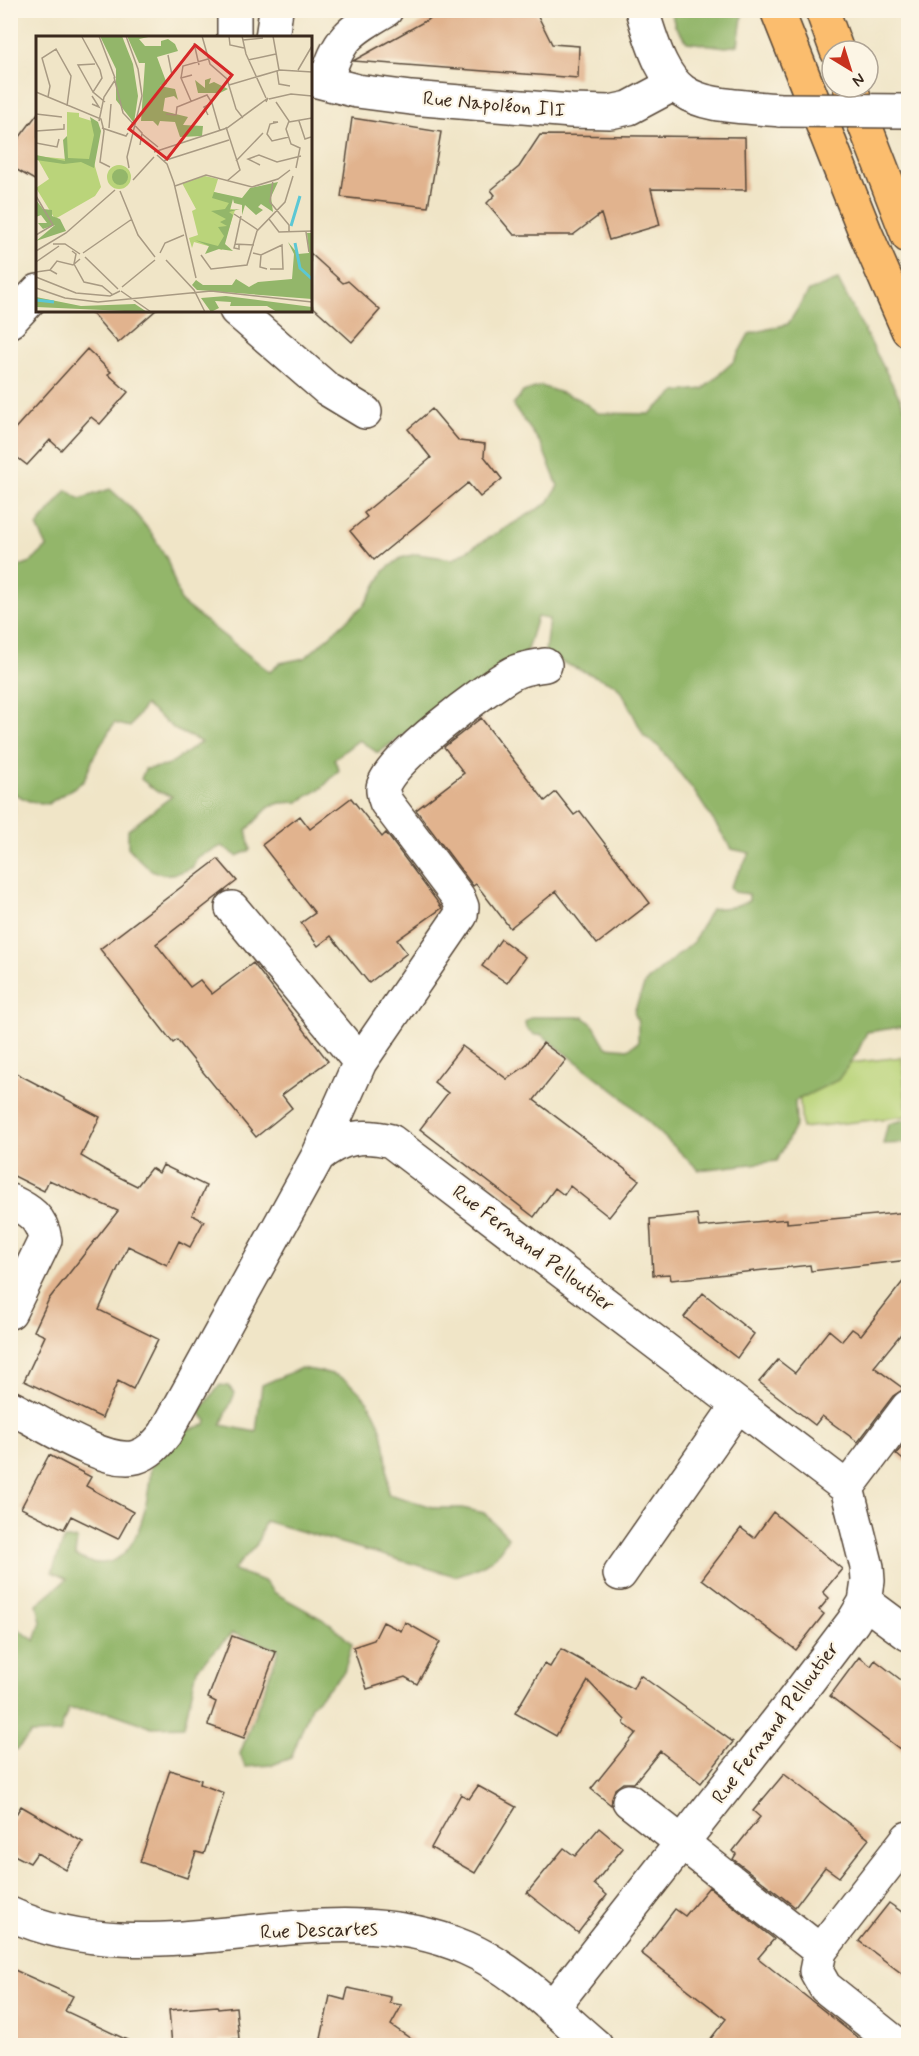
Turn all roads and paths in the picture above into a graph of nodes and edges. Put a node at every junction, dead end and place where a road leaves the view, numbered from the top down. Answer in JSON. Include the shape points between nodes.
{"nodes":[{"id":1,"x":234,"y":10,"type":"edge"},
{"id":2,"x":276,"y":10,"type":"edge"},
{"id":3,"x":387,"y":10,"type":"edge"},
{"id":4,"x":642,"y":10,"type":"edge"},
{"id":5,"x":777,"y":10,"type":"edge"},
{"id":6,"x":822,"y":10,"type":"edge"},
{"id":7,"x":234,"y":36,"type":"edge"},
{"id":8,"x":272,"y":36,"type":"edge"},
{"id":9,"x":833,"y":39,"type":"edge"},
{"id":10,"x":318,"y":81,"type":"edge"},
{"id":11,"x":674,"y":84,"type":"junction"},
{"id":12,"x":855,"y":99,"type":"edge"},
{"id":13,"x":907,"y":111,"type":"edge"},
{"id":14,"x":909,"y":236,"type":"edge"},
{"id":15,"x":36,"y":293,"type":"edge"},
{"id":16,"x":238,"y":312,"type":"edge"},
{"id":17,"x":10,"y":321,"type":"edge"},
{"id":18,"x":909,"y":330,"type":"edge"},
{"id":19,"x":365,"y":412,"type":"dead end"},
{"id":20,"x":545,"y":665,"type":"dead end"},
{"id":21,"x":232,"y":908,"type":"dead end"},
{"id":22,"x":360,"y":1062,"type":"junction"},
{"id":23,"x":318,"y":1156,"type":"junction"},
{"id":24,"x":10,"y":1201,"type":"edge"},
{"id":25,"x":10,"y":1312,"type":"edge"},
{"id":26,"x":738,"y":1405,"type":"junction"},
{"id":27,"x":10,"y":1407,"type":"edge"},
{"id":28,"x":909,"y":1407,"type":"edge"},
{"id":29,"x":847,"y":1488,"type":"junction"},
{"id":30,"x":620,"y":1575,"type":"dead end"},
{"id":31,"x":865,"y":1602,"type":"junction"},
{"id":32,"x":909,"y":1635,"type":"edge"},
{"id":33,"x":630,"y":1801,"type":"dead end"},
{"id":34,"x":909,"y":1838,"type":"edge"},
{"id":35,"x":684,"y":1843,"type":"junction"},
{"id":36,"x":10,"y":1914,"type":"edge"},
{"id":37,"x":820,"y":1951,"type":"junction"},
{"id":38,"x":552,"y":2008,"type":"junction"},
{"id":39,"x":596,"y":2046,"type":"edge"},
{"id":40,"x":899,"y":2046,"type":"edge"}],
"edges":[{"from":1,"to":7,"type":"street"},
{"from":2,"to":8,"type":"street"},
{"from":3,"to":10,"type":"street","via":[[346,37]]},
{"from":4,"to":11,"type":"street","via":[[661,67]]},
{"from":5,"to":18,"type":"main road","via":[[866,234]]},
{"from":6,"to":9,"type":"main road"},
{"from":10,"to":11,"type":"street","name":"Rue Napoléon III","via":[[357,91],[421,99],[610,112],[638,104]]},
{"from":11,"to":13,"type":"street","bridge":true,"via":[[694,99],[729,106]]},
{"from":12,"to":14,"type":"main road"},
{"from":15,"to":17,"type":"street"},
{"from":16,"to":19,"type":"street","via":[[327,389]]},
{"from":20,"to":22,"type":"street","name":"Rue Fernand Pelloutier","via":[[523,669],[502,680],[407,752],[382,788],[386,802],[462,907],[456,925]]},
{"from":21,"to":22,"type":"street"},
{"from":22,"to":23,"type":"street","name":"Rue Fernand Pelloutier"},
{"from":23,"to":26,"type":"street","name":"Rue Fernand Pelloutier","via":[[358,1136],[391,1141]]},
{"from":23,"to":27,"type":"street","name":"Rue Fernand Pelloutier","via":[[177,1414],[156,1445],[134,1458],[109,1456]]},
{"from":24,"to":25,"type":"street","via":[[36,1216],[45,1240]]},
{"from":26,"to":29,"type":"street","name":"Rue Fernand Pelloutier"},
{"from":26,"to":30,"type":"street"},
{"from":28,"to":29,"type":"street"},
{"from":29,"to":31,"type":"street","name":"Rue Fernand Pelloutier","via":[[867,1567]]},
{"from":31,"to":32,"type":"street"},
{"from":31,"to":35,"type":"street","name":"Rue Fernand Pelloutier"},
{"from":33,"to":35,"type":"street"},
{"from":34,"to":37,"type":"street"},
{"from":35,"to":37,"type":"street"},
{"from":35,"to":38,"type":"street","name":"Rue Fernand Pelloutier"},
{"from":36,"to":38,"type":"street","name":"Rue Descartes","via":[[54,1931],[109,1940],[338,1927],[408,1931],[450,1942],[485,1958]]},
{"from":37,"to":40,"type":"street","via":[[816,1971],[825,1987]]},
{"from":38,"to":39,"type":"street","name":"Rue Descartes"}]}
